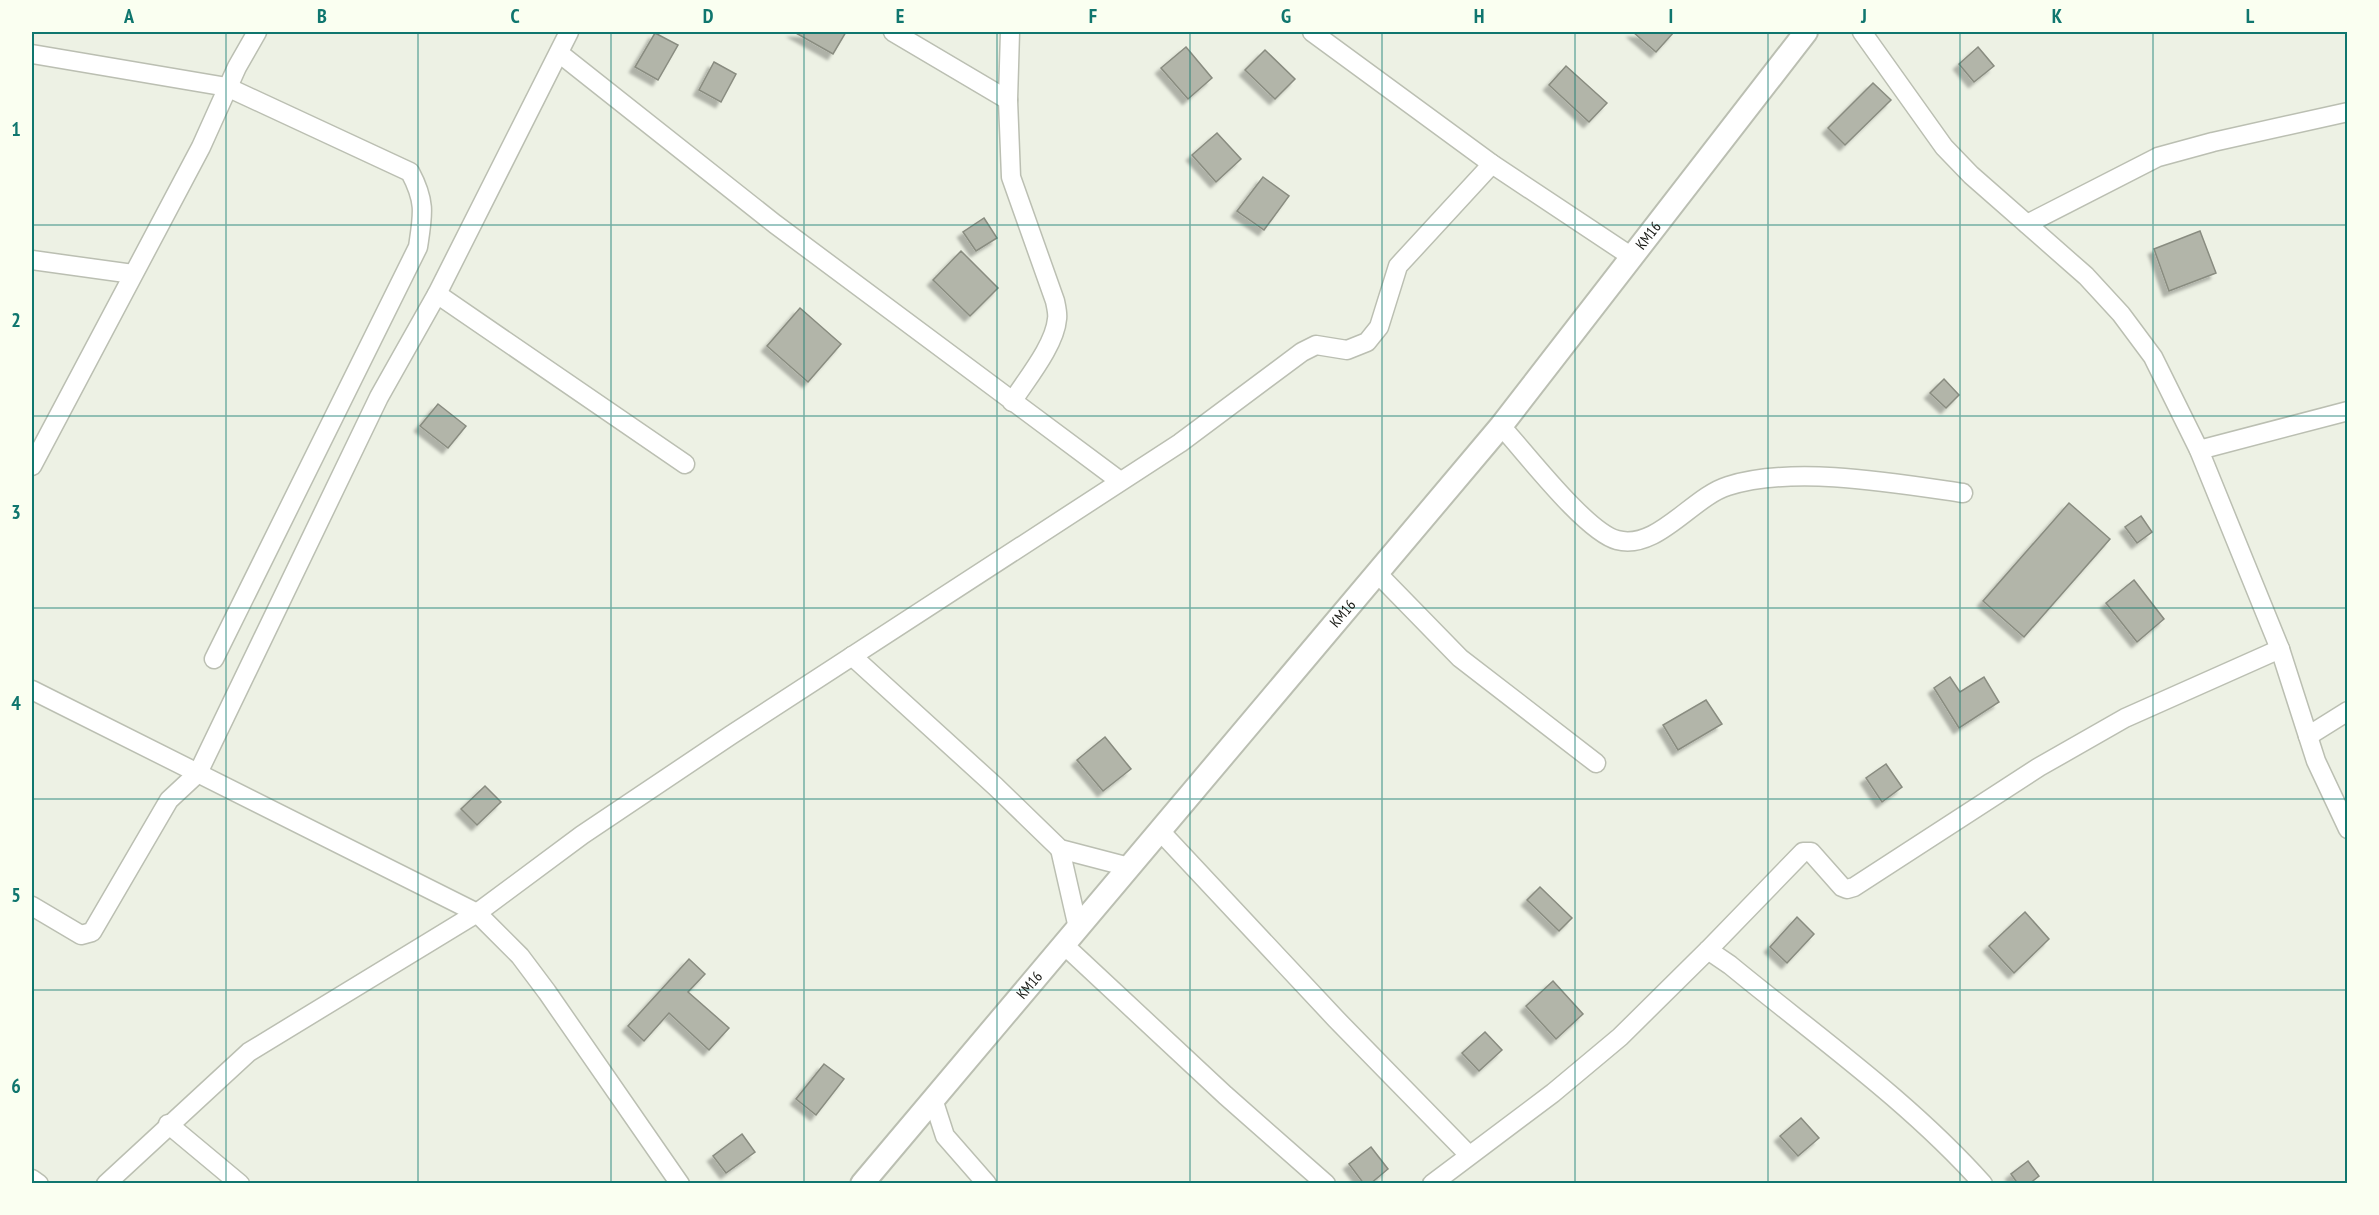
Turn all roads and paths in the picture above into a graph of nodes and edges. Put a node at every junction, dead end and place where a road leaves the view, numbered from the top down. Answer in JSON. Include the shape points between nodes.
{"nodes":[{"id":1,"x":257,"y":32,"type":"edge"},
{"id":2,"x":569,"y":32,"type":"edge"},
{"id":3,"x":893,"y":32,"type":"edge"},
{"id":4,"x":1010,"y":32,"type":"edge"},
{"id":5,"x":1312,"y":32,"type":"edge"},
{"id":6,"x":1806,"y":32,"type":"edge"},
{"id":7,"x":1862,"y":32,"type":"edge"},
{"id":8,"x":559,"y":53,"type":"junction"},
{"id":9,"x":32,"y":54,"type":"edge"},
{"id":10,"x":227,"y":87,"type":"junction"},
{"id":11,"x":1008,"y":100,"type":"junction"},
{"id":12,"x":2348,"y":112,"type":"edge"},
{"id":13,"x":1492,"y":164,"type":"junction"},
{"id":14,"x":2027,"y":224,"type":"junction"},
{"id":15,"x":1632,"y":257,"type":"junction"},
{"id":16,"x":32,"y":261,"type":"edge"},
{"id":17,"x":134,"y":274,"type":"junction"},
{"id":18,"x":437,"y":294,"type":"junction"},
{"id":19,"x":1012,"y":402,"type":"junction"},
{"id":20,"x":2348,"y":411,"type":"edge"},
{"id":21,"x":1501,"y":426,"type":"junction"},
{"id":22,"x":2199,"y":450,"type":"junction"},
{"id":23,"x":686,"y":464,"type":"dead end"},
{"id":24,"x":32,"y":466,"type":"edge"},
{"id":25,"x":1120,"y":481,"type":"junction"},
{"id":26,"x":1963,"y":493,"type":"dead end"},
{"id":27,"x":1378,"y":574,"type":"junction"},
{"id":28,"x":2280,"y":649,"type":"junction"},
{"id":29,"x":852,"y":656,"type":"junction"},
{"id":30,"x":214,"y":659,"type":"dead end"},
{"id":31,"x":32,"y":690,"type":"edge"},
{"id":32,"x":2348,"y":711,"type":"edge"},
{"id":33,"x":2308,"y":736,"type":"junction"},
{"id":34,"x":1596,"y":763,"type":"dead end"},
{"id":35,"x":198,"y":773,"type":"junction"},
{"id":36,"x":2348,"y":829,"type":"edge"},
{"id":37,"x":1160,"y":831,"type":"junction"},
{"id":38,"x":1060,"y":849,"type":"junction"},
{"id":39,"x":1129,"y":867,"type":"junction"},
{"id":40,"x":32,"y":906,"type":"edge"},
{"id":41,"x":477,"y":914,"type":"junction"},
{"id":42,"x":1071,"y":936,"type":"junction"},
{"id":43,"x":1708,"y":950,"type":"junction"},
{"id":44,"x":933,"y":1099,"type":"junction"},
{"id":45,"x":168,"y":1124,"type":"junction"},
{"id":46,"x":1468,"y":1154,"type":"junction"},
{"id":47,"x":32,"y":1179,"type":"edge"},
{"id":48,"x":39,"y":1184,"type":"edge"},
{"id":49,"x":106,"y":1184,"type":"edge"},
{"id":50,"x":240,"y":1184,"type":"edge"},
{"id":51,"x":680,"y":1184,"type":"edge"},
{"id":52,"x":862,"y":1184,"type":"edge"},
{"id":53,"x":987,"y":1184,"type":"edge"},
{"id":54,"x":1326,"y":1184,"type":"edge"},
{"id":55,"x":1432,"y":1184,"type":"edge"},
{"id":56,"x":1983,"y":1184,"type":"edge"}],
"edges":[{"from":1,"to":10,"type":"street"},
{"from":2,"to":8,"type":"street"},
{"from":3,"to":11,"type":"street"},
{"from":4,"to":11,"type":"street"},
{"from":5,"to":13,"type":"street"},
{"from":6,"to":15,"type":"street","name":"KM16"},
{"from":7,"to":14,"type":"street","via":[[1944,147]]},
{"from":8,"to":18,"type":"street"},
{"from":8,"to":19,"type":"street","via":[[775,224]]},
{"from":9,"to":10,"type":"street"},
{"from":10,"to":17,"type":"street","via":[[201,147]]},
{"from":10,"to":30,"type":"street","via":[[410,172],[421,193],[423,216],[418,247]]},
{"from":11,"to":19,"type":"street","via":[[1011,177],[1058,319],[1037,364]]},
{"from":12,"to":14,"type":"street","via":[[2158,158]]},
{"from":13,"to":15,"type":"street"},
{"from":13,"to":25,"type":"street","via":[[1398,266],[1379,327],[1367,342],[1347,350],[1316,345],[1302,352],[1180,443]]},
{"from":14,"to":22,"type":"street","via":[[2086,276],[2121,314],[2153,357]]},
{"from":15,"to":21,"type":"street","name":"KM16"},
{"from":16,"to":17,"type":"street"},
{"from":17,"to":24,"type":"street"},
{"from":18,"to":23,"type":"street"},
{"from":18,"to":35,"type":"street","via":[[379,398]]},
{"from":19,"to":25,"type":"street"},
{"from":20,"to":22,"type":"street"},
{"from":21,"to":26,"type":"street","via":[[1596,530],[1617,541],[1642,541],[1725,487],[1762,478],[1874,480]]},
{"from":21,"to":27,"type":"street","name":"KM16"},
{"from":22,"to":28,"type":"street"},
{"from":25,"to":29,"type":"street"},
{"from":27,"to":34,"type":"street","via":[[1460,658]]},
{"from":27,"to":37,"type":"street","name":"KM16"},
{"from":28,"to":33,"type":"street"},
{"from":28,"to":43,"type":"street","via":[[2126,718],[2039,767],[1854,887],[1842,887],[1811,852],[1803,852]]},
{"from":29,"to":38,"type":"street"},
{"from":29,"to":41,"type":"street","via":[[582,835]]},
{"from":31,"to":35,"type":"street"},
{"from":32,"to":33,"type":"street"},
{"from":33,"to":36,"type":"street"},
{"from":35,"to":40,"type":"street","via":[[169,800],[92,932],[81,935]]},
{"from":35,"to":41,"type":"street"},
{"from":37,"to":39,"type":"street","name":"KM16"},
{"from":37,"to":46,"type":"street"},
{"from":38,"to":39,"type":"street"},
{"from":38,"to":42,"type":"street"},
{"from":39,"to":42,"type":"street","name":"KM16"},
{"from":41,"to":45,"type":"street","via":[[249,1052]]},
{"from":41,"to":51,"type":"street","via":[[520,956]]},
{"from":42,"to":44,"type":"street","name":"KM16"},
{"from":42,"to":54,"type":"street","via":[[1225,1095]]},
{"from":43,"to":46,"type":"street","via":[[1620,1037],[1553,1093]]},
{"from":43,"to":56,"type":"street","via":[[1881,1088]]},
{"from":44,"to":52,"type":"street","name":"KM16"},
{"from":44,"to":53,"type":"street","via":[[945,1136]]},
{"from":45,"to":49,"type":"street"},
{"from":45,"to":50,"type":"street"},
{"from":46,"to":55,"type":"street"},
{"from":47,"to":48,"type":"street"}]}
